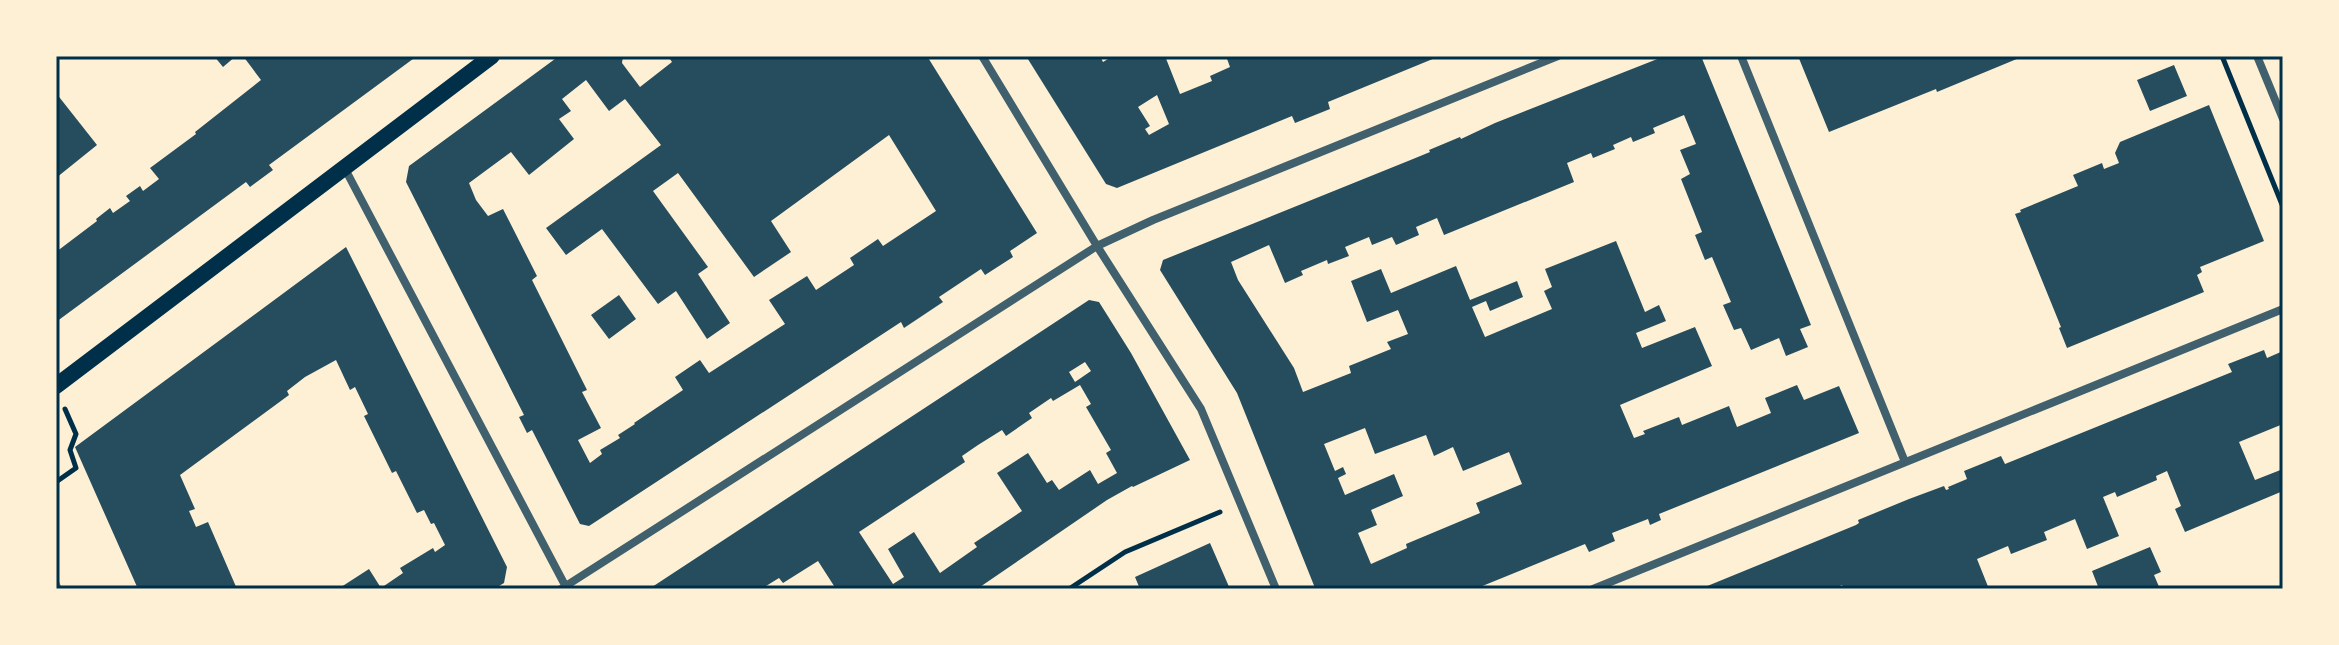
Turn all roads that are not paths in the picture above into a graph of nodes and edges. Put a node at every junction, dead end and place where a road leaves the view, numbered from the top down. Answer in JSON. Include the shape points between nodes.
{"nodes":[{"id":1,"x":492,"y":56,"type":"edge"},
{"id":2,"x":982,"y":56,"type":"edge"},
{"id":3,"x":1558,"y":56,"type":"edge"},
{"id":4,"x":1741,"y":56,"type":"edge"},
{"id":5,"x":2257,"y":56,"type":"edge"},
{"id":6,"x":2283,"y":119,"type":"edge"},
{"id":7,"x":344,"y":167,"type":"junction"},
{"id":8,"x":1097,"y":246,"type":"junction"},
{"id":9,"x":2283,"y":309,"type":"edge"},
{"id":10,"x":58,"y":393,"type":"edge"},
{"id":11,"x":1905,"y":462,"type":"junction"},
{"id":12,"x":565,"y":588,"type":"edge"},
{"id":13,"x":1276,"y":589,"type":"edge"},
{"id":14,"x":1593,"y":589,"type":"edge"}],
"edges":[{"from":1,"to":7,"type":"main road"},
{"from":2,"to":8,"type":"street"},
{"from":3,"to":8,"type":"street"},
{"from":4,"to":11,"type":"street"},
{"from":5,"to":6,"type":"street"},
{"from":7,"to":10,"type":"main road"},
{"from":7,"to":12,"type":"street"},
{"from":8,"to":12,"type":"street"},
{"from":8,"to":13,"type":"street","via":[[1201,409]]},
{"from":9,"to":11,"type":"street"},
{"from":11,"to":14,"type":"street"}]}
